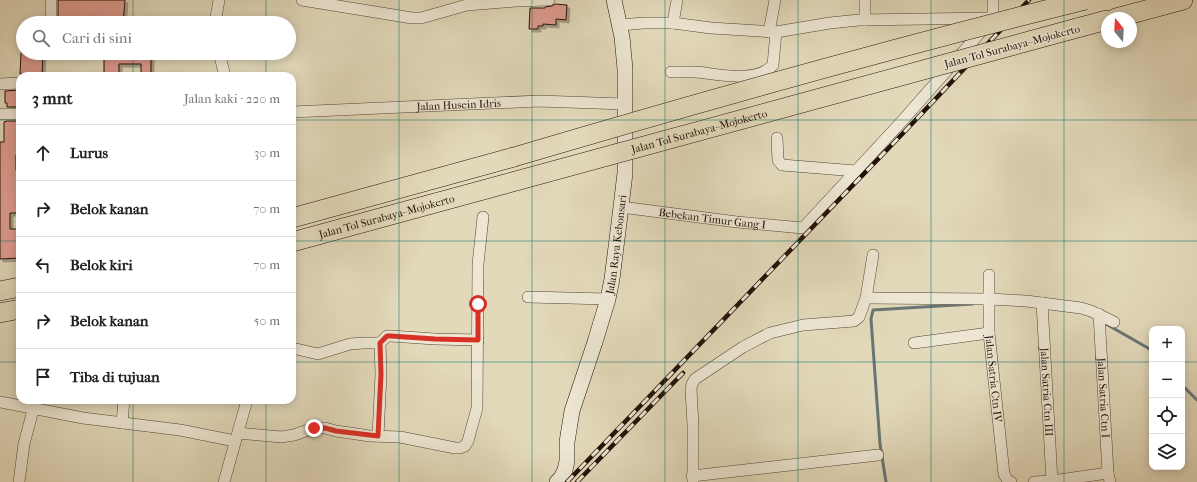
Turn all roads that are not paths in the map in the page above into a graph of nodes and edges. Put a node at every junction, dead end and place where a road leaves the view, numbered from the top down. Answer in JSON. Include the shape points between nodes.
{"nodes":[{"id":1,"x":51,"y":0,"type":"edge"},
{"id":2,"x":219,"y":0,"type":"edge"},
{"id":3,"x":302,"y":0,"type":"edge"},
{"id":4,"x":549,"y":0,"type":"edge"},
{"id":5,"x":614,"y":0,"type":"edge"},
{"id":6,"x":677,"y":0,"type":"edge"},
{"id":7,"x":775,"y":0,"type":"edge"},
{"id":8,"x":865,"y":0,"type":"edge"},
{"id":9,"x":993,"y":0,"type":"edge"},
{"id":10,"x":1058,"y":0,"type":"edge"},
{"id":11,"x":1085,"y":0,"type":"edge"},
{"id":12,"x":1183,"y":0,"type":"edge"},
{"id":13,"x":317,"y":1,"type":"edge"},
{"id":14,"x":468,"y":3,"type":"edge"},
{"id":15,"x":1137,"y":12,"type":"edge"},
{"id":16,"x":51,"y":16,"type":"edge"},
{"id":17,"x":216,"y":16,"type":"edge"},
{"id":18,"x":992,"y":18,"type":"junction"},
{"id":19,"x":865,"y":20,"type":"junction"},
{"id":20,"x":1101,"y":22,"type":"edge"},
{"id":21,"x":673,"y":23,"type":"junction"},
{"id":22,"x":620,"y":25,"type":"junction"},
{"id":23,"x":772,"y":32,"type":"junction"},
{"id":24,"x":920,"y":42,"type":"junction"},
{"id":25,"x":221,"y":60,"type":"edge"},
{"id":26,"x":224,"y":72,"type":"edge"},
{"id":27,"x":671,"y":72,"type":"dead end"},
{"id":28,"x":16,"y":83,"type":"edge"},
{"id":29,"x":0,"y":84,"type":"edge"},
{"id":30,"x":625,"y":104,"type":"junction"},
{"id":31,"x":296,"y":112,"type":"edge"},
{"id":32,"x":0,"y":114,"type":"edge"},
{"id":33,"x":16,"y":114,"type":"edge"},
{"id":34,"x":777,"y":138,"type":"dead end"},
{"id":35,"x":856,"y":171,"type":"junction"},
{"id":36,"x":621,"y":207,"type":"junction"},
{"id":37,"x":296,"y":217,"type":"edge"},
{"id":38,"x":483,"y":217,"type":"dead end"},
{"id":39,"x":296,"y":241,"type":"edge"},
{"id":40,"x":873,"y":255,"type":"dead end"},
{"id":41,"x":989,"y":275,"type":"dead end"},
{"id":42,"x":16,"y":288,"type":"edge"},
{"id":43,"x":0,"y":291,"type":"edge"},
{"id":44,"x":528,"y":298,"type":"dead end"},
{"id":45,"x":866,"y":298,"type":"junction"},
{"id":46,"x":608,"y":299,"type":"junction"},
{"id":47,"x":989,"y":303,"type":"junction"},
{"id":48,"x":1042,"y":305,"type":"junction"},
{"id":49,"x":16,"y":310,"type":"edge"},
{"id":50,"x":0,"y":313,"type":"edge"},
{"id":51,"x":1099,"y":319,"type":"junction"},
{"id":52,"x":1114,"y":322,"type":"dead end"},
{"id":53,"x":989,"y":333,"type":"junction"},
{"id":54,"x":478,"y":340,"type":"junction"},
{"id":55,"x":380,"y":343,"type":"junction"},
{"id":56,"x":914,"y":343,"type":"dead end"},
{"id":57,"x":296,"y":349,"type":"edge"},
{"id":58,"x":0,"y":402,"type":"edge"},
{"id":59,"x":124,"y":404,"type":"edge"},
{"id":60,"x":246,"y":404,"type":"edge"},
{"id":61,"x":33,"y":410,"type":"junction"},
{"id":62,"x":122,"y":423,"type":"junction"},
{"id":63,"x":378,"y":436,"type":"junction"},
{"id":64,"x":237,"y":437,"type":"junction"},
{"id":65,"x":878,"y":455,"type":"dead end"},
{"id":66,"x":1109,"y":477,"type":"edge"},
{"id":67,"x":692,"y":479,"type":"edge"},
{"id":68,"x":1052,"y":481,"type":"edge"},
{"id":69,"x":19,"y":482,"type":"edge"},
{"id":70,"x":224,"y":482,"type":"edge"},
{"id":71,"x":557,"y":482,"type":"edge"},
{"id":72,"x":1009,"y":482,"type":"edge"},
{"id":73,"x":1034,"y":482,"type":"edge"}],
"edges":[{"from":1,"to":16,"type":"street"},
{"from":2,"to":17,"type":"street"},
{"from":3,"to":13,"type":"street"},
{"from":4,"to":14,"type":"street"},
{"from":5,"to":22,"type":"main road","name":"Jalan Raya Kebonsari"},
{"from":6,"to":21,"type":"street"},
{"from":7,"to":23,"type":"street"},
{"from":8,"to":19,"type":"street"},
{"from":9,"to":18,"type":"street"},
{"from":10,"to":24,"type":"highway","bridge":true},
{"from":11,"to":24,"type":"highway","bridge":true},
{"from":12,"to":15,"type":"highway"},
{"from":13,"to":14,"type":"street","via":[[412,18],[421,18]]},
{"from":18,"to":19,"type":"street"},
{"from":18,"to":35,"type":"street"},
{"from":19,"to":23,"type":"street"},
{"from":20,"to":39,"type":"highway","name":"Jalan Tol Surabaya–Mojokerto","bridge":true},
{"from":21,"to":22,"type":"street"},
{"from":21,"to":23,"type":"street"},
{"from":22,"to":30,"type":"main road","name":"Jalan Raya Kebonsari","via":[[625,69]]},
{"from":23,"to":27,"type":"street","via":[[773,65],[765,71],[749,76]]},
{"from":24,"to":37,"type":"highway","name":"Jalan Tol Surabaya–Mojokerto","bridge":true},
{"from":25,"to":26,"type":"street"},
{"from":28,"to":29,"type":"street"},
{"from":30,"to":31,"type":"street","name":"Jalan Husein Idris","via":[[539,101]]},
{"from":30,"to":36,"type":"main road","name":"Jalan Raya Kebonsari","via":[[625,173]]},
{"from":32,"to":33,"type":"street"},
{"from":34,"to":35,"type":"street","via":[[778,160],[782,165]]},
{"from":35,"to":36,"type":"street","name":"Bebekan Timur Gang I","via":[[803,228]]},
{"from":36,"to":46,"type":"main road","name":"Jalan Raya Kebonsari"},
{"from":38,"to":54,"type":"street","via":[[478,264]]},
{"from":40,"to":45,"type":"street"},
{"from":41,"to":47,"type":"street","name":"Jalan Satria Ctn IV"},
{"from":42,"to":43,"type":"highway"},
{"from":44,"to":46,"type":"street"},
{"from":45,"to":47,"type":"street"},
{"from":45,"to":67,"type":"street","via":[[859,317],[854,321],[803,325],[770,333],[743,347],[695,380],[691,390],[694,425]]},
{"from":46,"to":71,"type":"main road","name":"Jalan Raya Kebonsari","via":[[572,411],[566,465]]},
{"from":47,"to":48,"type":"street","via":[[1026,301]]},
{"from":47,"to":53,"type":"street","name":"Jalan Satria Ctn IV"},
{"from":48,"to":51,"type":"street","via":[[1081,308],[1091,311]]},
{"from":48,"to":68,"type":"street","name":"Jalan Satria Ctn III"},
{"from":49,"to":50,"type":"highway"},
{"from":51,"to":52,"type":"street"},
{"from":51,"to":66,"type":"street","name":"Jalan Satria Ctn I"},
{"from":53,"to":56,"type":"street"},
{"from":53,"to":72,"type":"street","name":"Jalan Satria Ctn IV","via":[[1004,474]]},
{"from":54,"to":55,"type":"street","via":[[387,336]]},
{"from":54,"to":63,"type":"street","via":[[477,408],[465,446],[455,448],[400,437]]},
{"from":55,"to":57,"type":"street","via":[[350,344],[318,354]]},
{"from":55,"to":63,"type":"street"},
{"from":58,"to":61,"type":"street"},
{"from":59,"to":62,"type":"street"},
{"from":60,"to":64,"type":"street"},
{"from":61,"to":62,"type":"street"},
{"from":61,"to":69,"type":"street","via":[[24,444]]},
{"from":62,"to":64,"type":"street"},
{"from":63,"to":64,"type":"street","via":[[314,428],[294,435]]},
{"from":64,"to":70,"type":"street"},
{"from":65,"to":67,"type":"street"},
{"from":66,"to":68,"type":"street"},
{"from":68,"to":73,"type":"street"}]}
